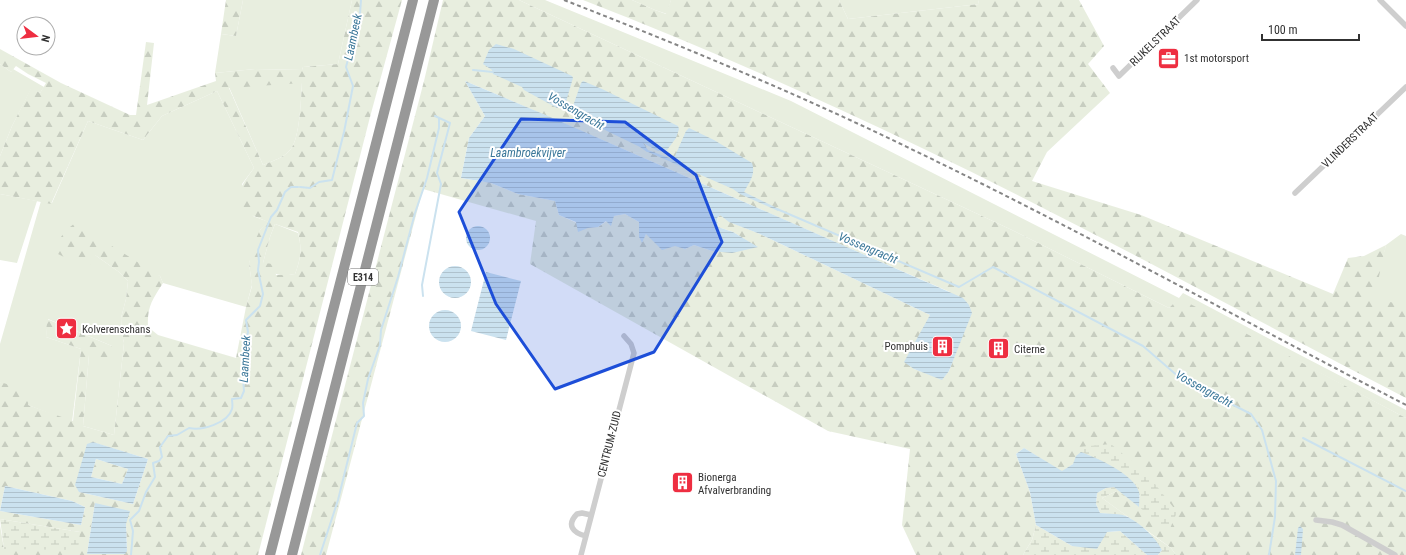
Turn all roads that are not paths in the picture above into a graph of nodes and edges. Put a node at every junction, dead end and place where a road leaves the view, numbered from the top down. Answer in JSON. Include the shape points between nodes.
{"nodes":[{"id":1,"x":413,"y":0,"type":"edge"},
{"id":2,"x":434,"y":0,"type":"edge"},
{"id":3,"x":1197,"y":0,"type":"edge"},
{"id":4,"x":1380,"y":0,"type":"edge"},
{"id":5,"x":1406,"y":26,"type":"edge"},
{"id":6,"x":1112,"y":68,"type":"dead end"},
{"id":7,"x":1406,"y":87,"type":"edge"},
{"id":8,"x":1295,"y":193,"type":"dead end"},
{"id":9,"x":624,"y":336,"type":"dead end"},
{"id":10,"x":591,"y":515,"type":"junction"},
{"id":11,"x":1316,"y":520,"type":"dead end"},
{"id":12,"x":586,"y":536,"type":"junction"},
{"id":13,"x":270,"y":555,"type":"edge"},
{"id":14,"x":292,"y":555,"type":"edge"},
{"id":15,"x":581,"y":555,"type":"edge"},
{"id":16,"x":1395,"y":555,"type":"edge"}],
"edges":[{"from":1,"to":13,"type":"highway","number":"E314"},
{"from":2,"to":14,"type":"highway","number":"E314"},
{"from":3,"to":6,"type":"street","name":"RIJKELSTRAAT","via":[[1119,76]]},
{"from":4,"to":5,"type":"street"},
{"from":7,"to":8,"type":"street","name":"VLINDERSTRAAT"},
{"from":9,"to":10,"type":"street","name":"CENTRUM-ZUID","via":[[634,353]]},
{"from":10,"to":12,"type":"street","name":"CENTRUM-ZUID"},
{"from":10,"to":12,"type":"street","via":[[577,514],[572,522],[575,532]]},
{"from":11,"to":16,"type":"street","via":[[1342,525]]},
{"from":12,"to":15,"type":"street","name":"CENTRUM-ZUID"}]}
